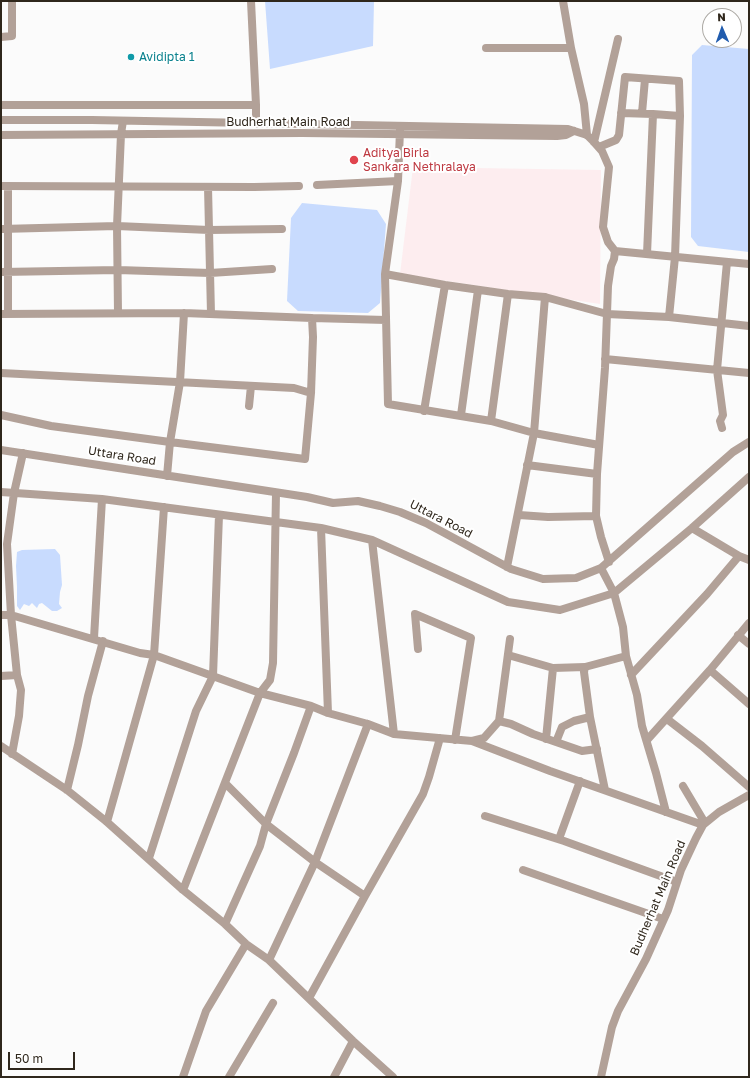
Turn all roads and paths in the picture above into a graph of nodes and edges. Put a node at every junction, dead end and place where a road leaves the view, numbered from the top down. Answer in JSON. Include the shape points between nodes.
{"nodes":[{"id":1,"x":12,"y":1,"type":"edge"},
{"id":2,"x":251,"y":1,"type":"edge"},
{"id":3,"x":563,"y":1,"type":"edge"},
{"id":4,"x":1,"y":37,"type":"edge"},
{"id":5,"x":618,"y":39,"type":"dead end"},
{"id":6,"x":486,"y":48,"type":"dead end"},
{"id":7,"x":571,"y":48,"type":"junction"},
{"id":8,"x":645,"y":78,"type":"junction"},
{"id":9,"x":1,"y":105,"type":"edge"},
{"id":10,"x":256,"y":105,"type":"junction"},
{"id":11,"x":621,"y":113,"type":"junction"},
{"id":12,"x":642,"y":114,"type":"junction"},
{"id":13,"x":653,"y":114,"type":"junction"},
{"id":14,"x":680,"y":116,"type":"junction"},
{"id":15,"x":1,"y":120,"type":"edge"},
{"id":16,"x":123,"y":121,"type":"junction"},
{"id":17,"x":256,"y":124,"type":"junction"},
{"id":18,"x":401,"y":126,"type":"junction"},
{"id":19,"x":574,"y":131,"type":"junction"},
{"id":20,"x":121,"y":134,"type":"junction"},
{"id":21,"x":1,"y":135,"type":"edge"},
{"id":22,"x":400,"y":135,"type":"junction"},
{"id":23,"x":587,"y":135,"type":"junction"},
{"id":24,"x":596,"y":144,"type":"junction"},
{"id":25,"x":398,"y":181,"type":"junction"},
{"id":26,"x":317,"y":185,"type":"dead end"},
{"id":27,"x":5,"y":186,"type":"edge"},
{"id":28,"x":299,"y":186,"type":"dead end"},
{"id":29,"x":118,"y":187,"type":"junction"},
{"id":30,"x":208,"y":187,"type":"junction"},
{"id":31,"x":117,"y":226,"type":"junction"},
{"id":32,"x":5,"y":229,"type":"edge"},
{"id":33,"x":282,"y":229,"type":"dead end"},
{"id":34,"x":209,"y":230,"type":"junction"},
{"id":35,"x":615,"y":251,"type":"junction"},
{"id":36,"x":647,"y":254,"type":"junction"},
{"id":37,"x":675,"y":257,"type":"junction"},
{"id":38,"x":727,"y":262,"type":"junction"},
{"id":39,"x":749,"y":264,"type":"edge"},
{"id":40,"x":118,"y":270,"type":"junction"},
{"id":41,"x":272,"y":270,"type":"dead end"},
{"id":42,"x":5,"y":272,"type":"edge"},
{"id":43,"x":210,"y":273,"type":"junction"},
{"id":44,"x":385,"y":274,"type":"junction"},
{"id":45,"x":446,"y":285,"type":"junction"},
{"id":46,"x":478,"y":290,"type":"junction"},
{"id":47,"x":508,"y":294,"type":"junction"},
{"id":48,"x":545,"y":297,"type":"junction"},
{"id":49,"x":118,"y":313,"type":"junction"},
{"id":50,"x":184,"y":313,"type":"junction"},
{"id":51,"x":5,"y":314,"type":"edge"},
{"id":52,"x":210,"y":314,"type":"junction"},
{"id":53,"x":607,"y":314,"type":"junction"},
{"id":54,"x":669,"y":317,"type":"junction"},
{"id":55,"x":312,"y":318,"type":"junction"},
{"id":56,"x":386,"y":320,"type":"junction"},
{"id":57,"x":722,"y":323,"type":"junction"},
{"id":58,"x":749,"y":326,"type":"edge"},
{"id":59,"x":605,"y":359,"type":"junction"},
{"id":60,"x":717,"y":370,"type":"junction"},
{"id":61,"x":749,"y":372,"type":"edge"},
{"id":62,"x":1,"y":373,"type":"edge"},
{"id":63,"x":180,"y":382,"type":"junction"},
{"id":64,"x":251,"y":386,"type":"junction"},
{"id":65,"x":311,"y":393,"type":"junction"},
{"id":66,"x":249,"y":406,"type":"dead end"},
{"id":67,"x":424,"y":411,"type":"junction"},
{"id":68,"x":1,"y":415,"type":"edge"},
{"id":69,"x":461,"y":415,"type":"junction"},
{"id":70,"x":491,"y":421,"type":"junction"},
{"id":71,"x":722,"y":428,"type":"dead end"},
{"id":72,"x":534,"y":433,"type":"junction"},
{"id":73,"x":170,"y":442,"type":"junction"},
{"id":74,"x":749,"y":442,"type":"edge"},
{"id":75,"x":599,"y":445,"type":"junction"},
{"id":76,"x":1,"y":450,"type":"edge"},
{"id":77,"x":22,"y":457,"type":"junction"},
{"id":78,"x":527,"y":465,"type":"junction"},
{"id":79,"x":597,"y":474,"type":"junction"},
{"id":80,"x":167,"y":476,"type":"junction"},
{"id":81,"x":749,"y":477,"type":"edge"},
{"id":82,"x":1,"y":492,"type":"edge"},
{"id":83,"x":14,"y":493,"type":"junction"},
{"id":84,"x":276,"y":493,"type":"junction"},
{"id":85,"x":102,"y":499,"type":"junction"},
{"id":86,"x":164,"y":507,"type":"junction"},
{"id":87,"x":219,"y":515,"type":"junction"},
{"id":88,"x":518,"y":515,"type":"junction"},
{"id":89,"x":596,"y":516,"type":"junction"},
{"id":90,"x":275,"y":522,"type":"junction"},
{"id":91,"x":321,"y":528,"type":"junction"},
{"id":92,"x":692,"y":528,"type":"junction"},
{"id":93,"x":372,"y":540,"type":"junction"},
{"id":94,"x":4,"y":545,"type":"edge"},
{"id":95,"x":739,"y":556,"type":"junction"},
{"id":96,"x":749,"y":560,"type":"edge"},
{"id":97,"x":609,"y":562,"type":"junction"},
{"id":98,"x":508,"y":567,"type":"junction"},
{"id":99,"x":601,"y":568,"type":"junction"},
{"id":100,"x":614,"y":593,"type":"junction"},
{"id":101,"x":1,"y":615,"type":"edge"},
{"id":102,"x":11,"y":615,"type":"junction"},
{"id":103,"x":749,"y":623,"type":"edge"},
{"id":104,"x":738,"y":635,"type":"junction"},
{"id":105,"x":94,"y":638,"type":"junction"},
{"id":106,"x":510,"y":639,"type":"dead end"},
{"id":107,"x":103,"y":641,"type":"junction"},
{"id":108,"x":749,"y":644,"type":"edge"},
{"id":109,"x":418,"y":649,"type":"dead end"},
{"id":110,"x":154,"y":655,"type":"junction"},
{"id":111,"x":508,"y":655,"type":"junction"},
{"id":112,"x":626,"y":656,"type":"junction"},
{"id":113,"x":585,"y":667,"type":"junction"},
{"id":114,"x":553,"y":668,"type":"junction"},
{"id":115,"x":710,"y":670,"type":"junction"},
{"id":116,"x":17,"y":675,"type":"junction"},
{"id":117,"x":631,"y":675,"type":"junction"},
{"id":118,"x":1,"y":676,"type":"edge"},
{"id":119,"x":213,"y":676,"type":"junction"},
{"id":120,"x":260,"y":693,"type":"junction"},
{"id":121,"x":749,"y":704,"type":"edge"},
{"id":122,"x":311,"y":706,"type":"junction"},
{"id":123,"x":328,"y":713,"type":"junction"},
{"id":124,"x":590,"y":717,"type":"junction"},
{"id":125,"x":667,"y":718,"type":"junction"},
{"id":126,"x":499,"y":721,"type":"junction"},
{"id":127,"x":368,"y":724,"type":"junction"},
{"id":128,"x":394,"y":734,"type":"junction"},
{"id":129,"x":440,"y":738,"type":"junction"},
{"id":130,"x":546,"y":739,"type":"junction"},
{"id":131,"x":455,"y":740,"type":"junction"},
{"id":132,"x":647,"y":740,"type":"junction"},
{"id":133,"x":472,"y":741,"type":"junction"},
{"id":134,"x":556,"y":742,"type":"junction"},
{"id":135,"x":1,"y":746,"type":"edge"},
{"id":136,"x":597,"y":749,"type":"junction"},
{"id":137,"x":12,"y":754,"type":"junction"},
{"id":138,"x":580,"y":781,"type":"junction"},
{"id":139,"x":225,"y":783,"type":"junction"},
{"id":140,"x":683,"y":786,"type":"dead end"},
{"id":141,"x":749,"y":787,"type":"edge"},
{"id":142,"x":67,"y":790,"type":"junction"},
{"id":143,"x":605,"y":790,"type":"junction"},
{"id":144,"x":749,"y":794,"type":"edge"},
{"id":145,"x":666,"y":812,"type":"junction"},
{"id":146,"x":485,"y":816,"type":"dead end"},
{"id":147,"x":107,"y":822,"type":"junction"},
{"id":148,"x":266,"y":824,"type":"junction"},
{"id":149,"x":704,"y":824,"type":"junction"},
{"id":150,"x":559,"y":839,"type":"junction"},
{"id":151,"x":149,"y":858,"type":"junction"},
{"id":152,"x":315,"y":862,"type":"junction"},
{"id":153,"x":523,"y":870,"type":"dead end"},
{"id":154,"x":677,"y":882,"type":"junction"},
{"id":155,"x":183,"y":890,"type":"junction"},
{"id":156,"x":366,"y":896,"type":"junction"},
{"id":157,"x":663,"y":919,"type":"junction"},
{"id":158,"x":225,"y":924,"type":"junction"},
{"id":159,"x":246,"y":944,"type":"junction"},
{"id":160,"x":268,"y":960,"type":"junction"},
{"id":161,"x":309,"y":998,"type":"junction"},
{"id":162,"x":274,"y":1003,"type":"dead end"},
{"id":163,"x":353,"y":1041,"type":"junction"},
{"id":164,"x":183,"y":1077,"type":"edge"},
{"id":165,"x":229,"y":1077,"type":"edge"},
{"id":166,"x":334,"y":1077,"type":"edge"},
{"id":167,"x":393,"y":1077,"type":"edge"},
{"id":168,"x":600,"y":1077,"type":"edge"}],
"edges":[{"from":1,"to":4,"type":"street","via":[[12,36]]},
{"from":2,"to":10,"type":"street"},
{"from":3,"to":7,"type":"street"},
{"from":5,"to":24,"type":"street"},
{"from":6,"to":7,"type":"street"},
{"from":7,"to":23,"type":"street","via":[[584,104]]},
{"from":8,"to":11,"type":"street","via":[[625,77]]},
{"from":8,"to":12,"type":"street"},
{"from":8,"to":14,"type":"street","via":[[679,81]]},
{"from":9,"to":10,"type":"street"},
{"from":10,"to":17,"type":"street"},
{"from":11,"to":12,"type":"street"},
{"from":11,"to":24,"type":"street","via":[[619,135],[616,140]]},
{"from":12,"to":13,"type":"street"},
{"from":13,"to":14,"type":"street"},
{"from":13,"to":36,"type":"street"},
{"from":14,"to":37,"type":"street"},
{"from":15,"to":16,"type":"street","name":"Budherhat Main Road"},
{"from":16,"to":17,"type":"street","name":"Budherhat Main Road"},
{"from":16,"to":20,"type":"street"},
{"from":17,"to":18,"type":"street","name":"Budherhat Main Road"},
{"from":18,"to":19,"type":"street","name":"Budherhat Main Road","via":[[561,128]]},
{"from":18,"to":22,"type":"street"},
{"from":19,"to":22,"type":"street","name":"Budherhat Main Road","via":[[557,136]]},
{"from":19,"to":23,"type":"street","name":"Budherhat Main Road"},
{"from":20,"to":21,"type":"street","name":"Budherhat Main Road"},
{"from":20,"to":22,"type":"street","name":"Budherhat Main Road"},
{"from":20,"to":29,"type":"street"},
{"from":22,"to":25,"type":"street"},
{"from":23,"to":24,"type":"street","name":"Budherhat Main Road"},
{"from":24,"to":35,"type":"street","name":"Budherhat Main Road","via":[[609,167],[603,227],[608,242]]},
{"from":25,"to":26,"type":"street"},
{"from":25,"to":44,"type":"street"},
{"from":27,"to":29,"type":"street"},
{"from":27,"to":32,"type":"street"},
{"from":28,"to":30,"type":"street"},
{"from":29,"to":30,"type":"street"},
{"from":29,"to":31,"type":"street"},
{"from":30,"to":34,"type":"street"},
{"from":31,"to":32,"type":"street"},
{"from":31,"to":34,"type":"street"},
{"from":31,"to":40,"type":"street"},
{"from":32,"to":42,"type":"street"},
{"from":33,"to":34,"type":"street"},
{"from":34,"to":43,"type":"street"},
{"from":35,"to":36,"type":"street"},
{"from":35,"to":53,"type":"street","via":[[609,276]]},
{"from":36,"to":37,"type":"street"},
{"from":37,"to":38,"type":"street"},
{"from":37,"to":54,"type":"street"},
{"from":38,"to":39,"type":"street"},
{"from":38,"to":57,"type":"street"},
{"from":40,"to":42,"type":"street"},
{"from":40,"to":43,"type":"street"},
{"from":40,"to":49,"type":"street"},
{"from":41,"to":43,"type":"street"},
{"from":42,"to":51,"type":"street"},
{"from":43,"to":52,"type":"street"},
{"from":44,"to":45,"type":"street"},
{"from":44,"to":56,"type":"street"},
{"from":45,"to":46,"type":"street"},
{"from":45,"to":67,"type":"street"},
{"from":46,"to":47,"type":"street"},
{"from":46,"to":69,"type":"street"},
{"from":47,"to":48,"type":"street"},
{"from":47,"to":70,"type":"street"},
{"from":48,"to":53,"type":"street"},
{"from":48,"to":72,"type":"street"},
{"from":49,"to":50,"type":"street"},
{"from":49,"to":51,"type":"street"},
{"from":50,"to":52,"type":"street"},
{"from":50,"to":63,"type":"street"},
{"from":52,"to":55,"type":"street"},
{"from":53,"to":54,"type":"street"},
{"from":53,"to":59,"type":"street"},
{"from":54,"to":57,"type":"street"},
{"from":55,"to":56,"type":"street"},
{"from":55,"to":65,"type":"street"},
{"from":56,"to":67,"type":"street","via":[[388,404]]},
{"from":57,"to":58,"type":"street"},
{"from":57,"to":60,"type":"street"},
{"from":59,"to":60,"type":"street"},
{"from":59,"to":75,"type":"street"},
{"from":60,"to":61,"type":"street"},
{"from":60,"to":71,"type":"street","via":[[723,415],[720,421]]},
{"from":62,"to":63,"type":"street"},
{"from":63,"to":64,"type":"street"},
{"from":63,"to":73,"type":"street"},
{"from":64,"to":65,"type":"street","via":[[294,388]]},
{"from":64,"to":66,"type":"street"},
{"from":65,"to":73,"type":"street","via":[[305,459]]},
{"from":67,"to":69,"type":"street"},
{"from":68,"to":73,"type":"street","via":[[51,426]]},
{"from":69,"to":70,"type":"street"},
{"from":70,"to":72,"type":"street"},
{"from":72,"to":75,"type":"street"},
{"from":72,"to":78,"type":"street"},
{"from":73,"to":80,"type":"street"},
{"from":74,"to":97,"type":"street","name":"Uttara Road","via":[[733,452]]},
{"from":75,"to":79,"type":"street"},
{"from":76,"to":77,"type":"street","name":"Uttara Road"},
{"from":77,"to":80,"type":"street","name":"Uttara Road"},
{"from":77,"to":83,"type":"street"},
{"from":78,"to":79,"type":"street"},
{"from":78,"to":88,"type":"street"},
{"from":79,"to":89,"type":"street"},
{"from":80,"to":84,"type":"street","name":"Uttara Road"},
{"from":81,"to":92,"type":"street"},
{"from":82,"to":83,"type":"street"},
{"from":83,"to":85,"type":"street"},
{"from":83,"to":94,"type":"street"},
{"from":84,"to":90,"type":"street"},
{"from":84,"to":98,"type":"street","name":"Uttara Road","via":[[334,503],[358,502],[400,512]]},
{"from":85,"to":86,"type":"street"},
{"from":85,"to":105,"type":"street"},
{"from":86,"to":87,"type":"street"},
{"from":86,"to":110,"type":"street"},
{"from":87,"to":90,"type":"street"},
{"from":87,"to":119,"type":"street"},
{"from":88,"to":89,"type":"street"},
{"from":88,"to":98,"type":"street"},
{"from":89,"to":97,"type":"street"},
{"from":90,"to":91,"type":"street"},
{"from":90,"to":120,"type":"street","via":[[272,663],[270,680]]},
{"from":91,"to":93,"type":"street"},
{"from":91,"to":123,"type":"street"},
{"from":92,"to":95,"type":"street"},
{"from":92,"to":100,"type":"street"},
{"from":93,"to":100,"type":"street","via":[[508,602],[560,610]]},
{"from":93,"to":128,"type":"street"},
{"from":94,"to":102,"type":"street"},
{"from":95,"to":96,"type":"street"},
{"from":95,"to":117,"type":"street"},
{"from":97,"to":99,"type":"street","name":"Uttara Road"},
{"from":98,"to":99,"type":"street","name":"Uttara Road","via":[[543,579],[576,578]]},
{"from":99,"to":100,"type":"street"},
{"from":100,"to":112,"type":"street","via":[[623,627]]},
{"from":101,"to":102,"type":"street"},
{"from":102,"to":105,"type":"street"},
{"from":102,"to":116,"type":"street"},
{"from":103,"to":104,"type":"street"},
{"from":104,"to":108,"type":"street"},
{"from":104,"to":115,"type":"street"},
{"from":105,"to":107,"type":"street"},
{"from":106,"to":111,"type":"street"},
{"from":107,"to":110,"type":"street"},
{"from":107,"to":142,"type":"street"},
{"from":109,"to":131,"type":"street","via":[[415,614],[470,638]]},
{"from":110,"to":119,"type":"street"},
{"from":110,"to":147,"type":"street"},
{"from":111,"to":114,"type":"street"},
{"from":111,"to":126,"type":"street"},
{"from":112,"to":113,"type":"street"},
{"from":112,"to":117,"type":"street"},
{"from":113,"to":114,"type":"street"},
{"from":113,"to":124,"type":"street","via":[[584,680]]},
{"from":114,"to":130,"type":"street"},
{"from":115,"to":121,"type":"street"},
{"from":115,"to":125,"type":"street"},
{"from":116,"to":118,"type":"street"},
{"from":116,"to":137,"type":"street","via":[[21,690],[20,716]]},
{"from":117,"to":132,"type":"street"},
{"from":119,"to":120,"type":"street"},
{"from":119,"to":151,"type":"street","via":[[196,711]]},
{"from":120,"to":122,"type":"street"},
{"from":120,"to":139,"type":"street"},
{"from":122,"to":123,"type":"street"},
{"from":122,"to":148,"type":"street"},
{"from":123,"to":127,"type":"street"},
{"from":124,"to":134,"type":"street","via":[[562,727]]},
{"from":124,"to":136,"type":"street"},
{"from":125,"to":132,"type":"street"},
{"from":125,"to":141,"type":"street"},
{"from":126,"to":130,"type":"street"},
{"from":126,"to":133,"type":"street","via":[[484,738]]},
{"from":127,"to":128,"type":"street"},
{"from":127,"to":152,"type":"street"},
{"from":128,"to":129,"type":"street"},
{"from":129,"to":131,"type":"street"},
{"from":129,"to":156,"type":"street","via":[[423,794]]},
{"from":130,"to":134,"type":"street"},
{"from":131,"to":133,"type":"street"},
{"from":132,"to":145,"type":"street"},
{"from":133,"to":138,"type":"street"},
{"from":134,"to":136,"type":"street","via":[[582,750]]},
{"from":135,"to":137,"type":"street"},
{"from":136,"to":143,"type":"street"},
{"from":137,"to":142,"type":"street"},
{"from":138,"to":143,"type":"street"},
{"from":138,"to":150,"type":"street"},
{"from":139,"to":148,"type":"street"},
{"from":139,"to":155,"type":"street"},
{"from":140,"to":149,"type":"street"},
{"from":142,"to":147,"type":"street"},
{"from":143,"to":145,"type":"street"},
{"from":144,"to":149,"type":"street","name":"Budherhat Main Road"},
{"from":145,"to":149,"type":"street"},
{"from":146,"to":150,"type":"street"},
{"from":147,"to":151,"type":"street"},
{"from":148,"to":152,"type":"street"},
{"from":148,"to":158,"type":"street","via":[[260,846]]},
{"from":149,"to":154,"type":"street","name":"Budherhat Main Road"},
{"from":150,"to":154,"type":"street"},
{"from":151,"to":155,"type":"street"},
{"from":152,"to":156,"type":"street"},
{"from":152,"to":160,"type":"street"},
{"from":153,"to":157,"type":"street"},
{"from":154,"to":157,"type":"street","name":"Budherhat Main Road"},
{"from":155,"to":158,"type":"street"},
{"from":156,"to":161,"type":"street"},
{"from":157,"to":168,"type":"street","name":"Budherhat Main Road","via":[[646,959],[618,1011]]},
{"from":158,"to":159,"type":"street"},
{"from":159,"to":160,"type":"street"},
{"from":159,"to":164,"type":"street","via":[[206,1011]]},
{"from":160,"to":161,"type":"street"},
{"from":161,"to":163,"type":"street"},
{"from":162,"to":165,"type":"street"},
{"from":163,"to":166,"type":"street"},
{"from":163,"to":167,"type":"street"}]}
